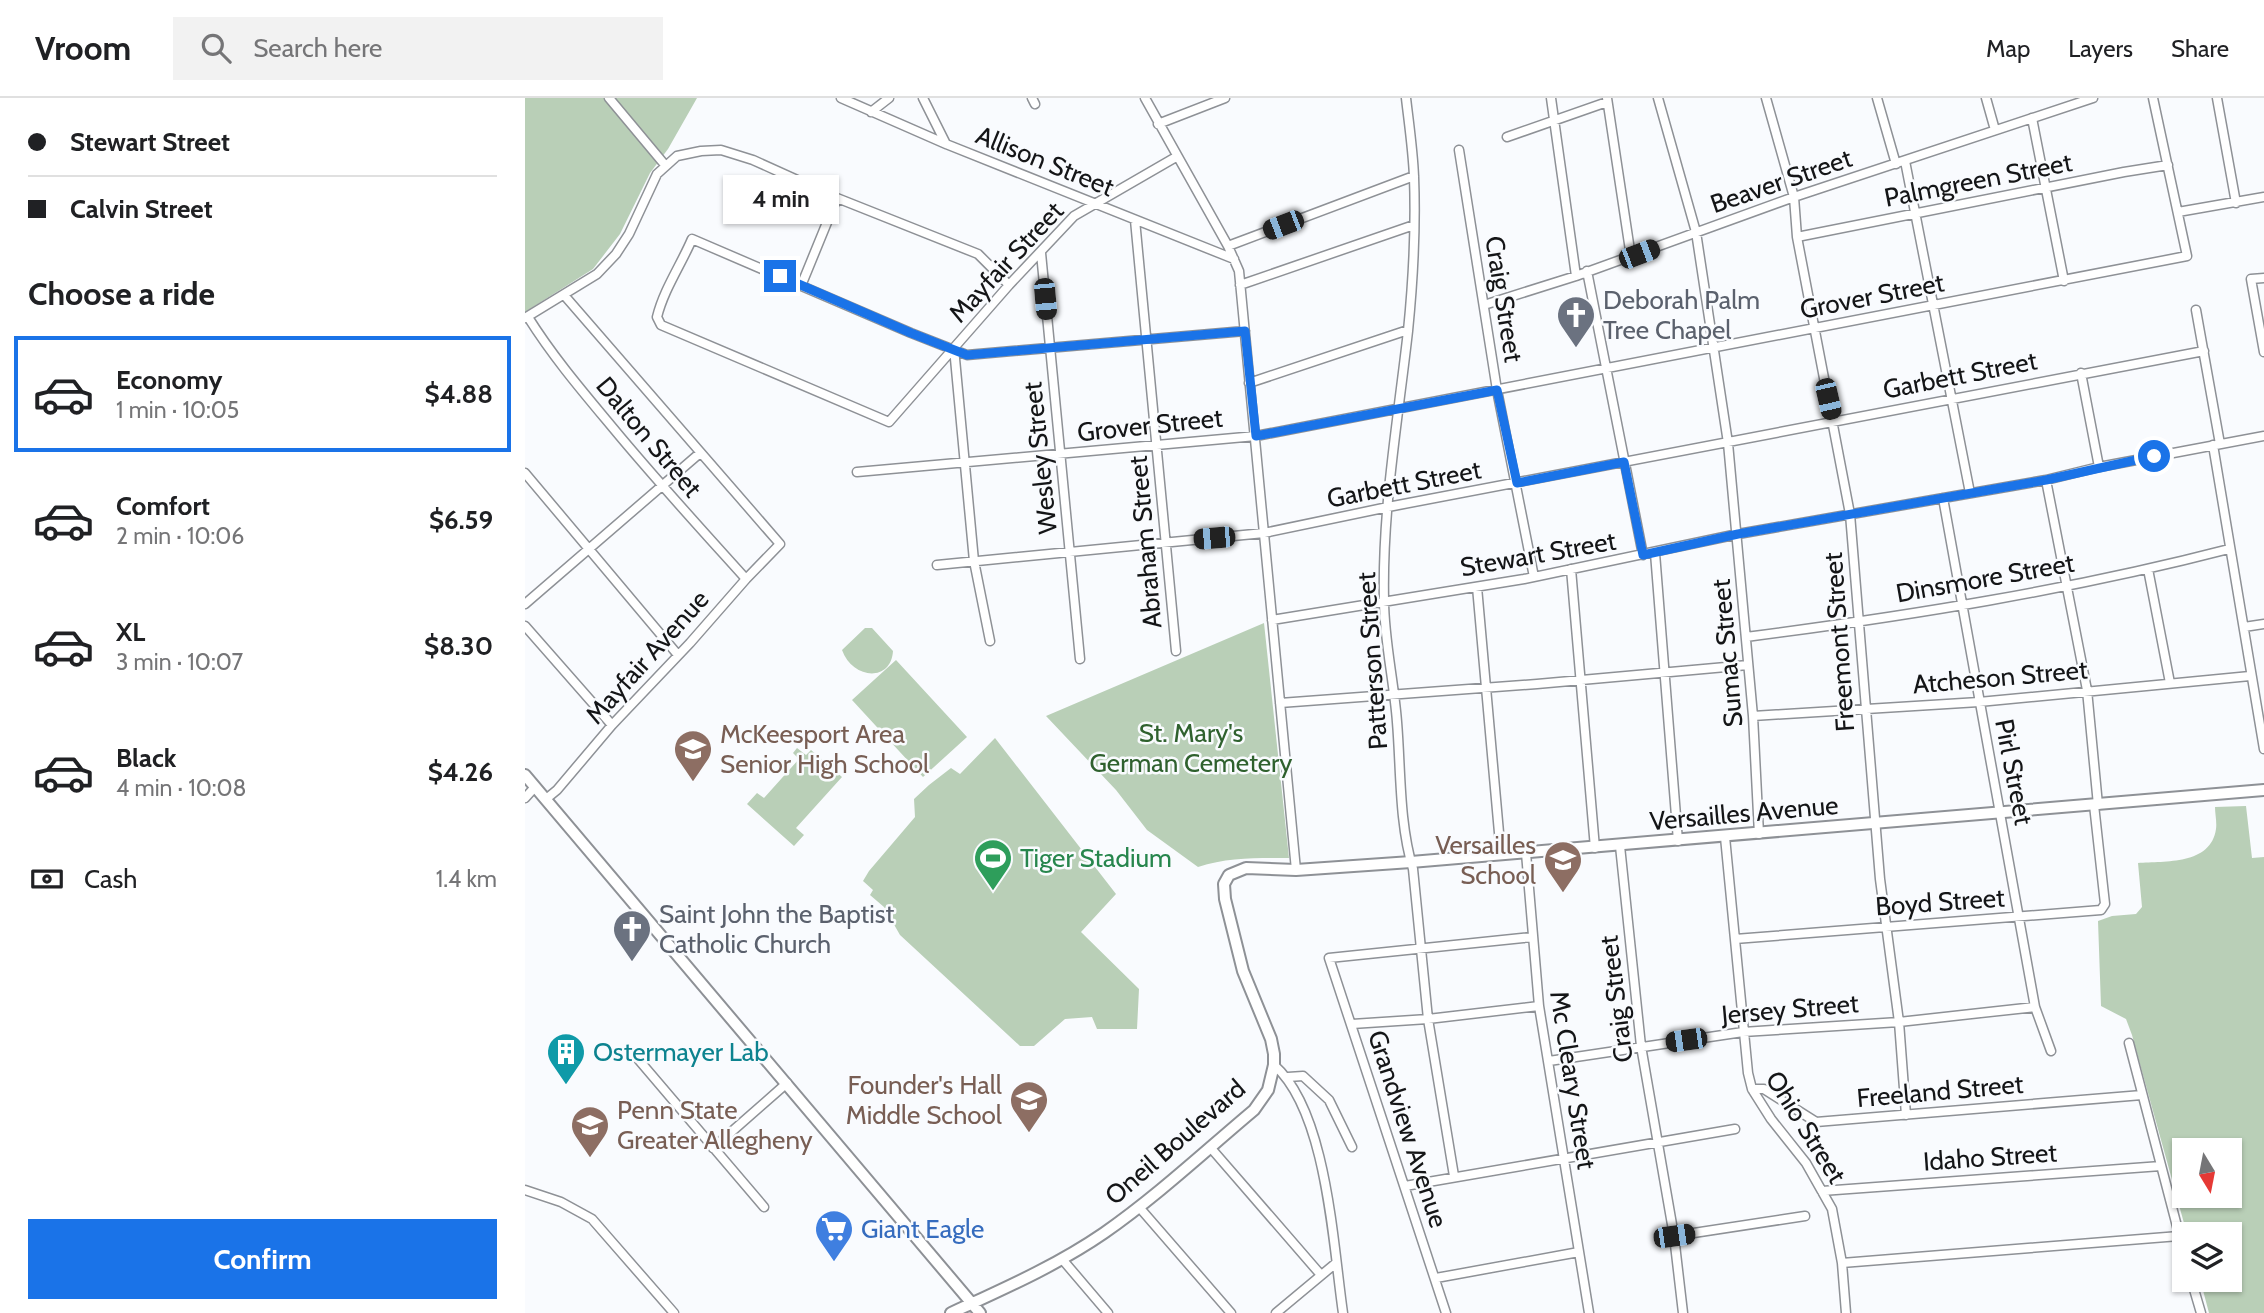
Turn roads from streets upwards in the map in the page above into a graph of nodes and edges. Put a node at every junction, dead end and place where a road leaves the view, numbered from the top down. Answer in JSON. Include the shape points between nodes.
{"nodes":[{"id":1,"x":608,"y":98,"type":"edge"},
{"id":2,"x":841,"y":98,"type":"edge"},
{"id":3,"x":889,"y":98,"type":"edge"},
{"id":4,"x":923,"y":98,"type":"edge"},
{"id":5,"x":1145,"y":98,"type":"edge"},
{"id":6,"x":1225,"y":98,"type":"edge"},
{"id":7,"x":1406,"y":98,"type":"edge"},
{"id":8,"x":1551,"y":98,"type":"edge"},
{"id":9,"x":1658,"y":98,"type":"edge"},
{"id":10,"x":1766,"y":98,"type":"edge"},
{"id":11,"x":1877,"y":98,"type":"edge"},
{"id":12,"x":1986,"y":98,"type":"edge"},
{"id":13,"x":2093,"y":98,"type":"edge"},
{"id":14,"x":2153,"y":98,"type":"edge"},
{"id":15,"x":2217,"y":98,"type":"edge"},
{"id":16,"x":1607,"y":100,"type":"edge"},
{"id":17,"x":871,"y":112,"type":"junction"},
{"id":18,"x":2032,"y":118,"type":"junction"},
{"id":19,"x":1554,"y":120,"type":"junction"},
{"id":20,"x":1158,"y":124,"type":"junction"},
{"id":21,"x":1995,"y":130,"type":"junction"},
{"id":22,"x":1507,"y":137,"type":"dead end"},
{"id":23,"x":946,"y":144,"type":"junction"},
{"id":24,"x":1459,"y":150,"type":"dead end"},
{"id":25,"x":1176,"y":157,"type":"junction"},
{"id":26,"x":1905,"y":161,"type":"junction"},
{"id":27,"x":1896,"y":164,"type":"junction"},
{"id":28,"x":665,"y":165,"type":"junction"},
{"id":29,"x":2168,"y":166,"type":"junction"},
{"id":30,"x":1414,"y":176,"type":"junction"},
{"id":31,"x":2044,"y":188,"type":"junction"},
{"id":32,"x":1794,"y":197,"type":"junction"},
{"id":33,"x":2264,"y":197,"type":"edge"},
{"id":34,"x":837,"y":198,"type":"junction"},
{"id":35,"x":2236,"y":203,"type":"junction"},
{"id":36,"x":1094,"y":204,"type":"junction"},
{"id":37,"x":2178,"y":212,"type":"junction"},
{"id":38,"x":1916,"y":214,"type":"junction"},
{"id":39,"x":1135,"y":220,"type":"junction"},
{"id":40,"x":1414,"y":225,"type":"junction"},
{"id":41,"x":1696,"y":232,"type":"junction"},
{"id":42,"x":1797,"y":237,"type":"junction"},
{"id":43,"x":1228,"y":246,"type":"junction"},
{"id":44,"x":1041,"y":253,"type":"junction"},
{"id":45,"x":1631,"y":257,"type":"junction"},
{"id":46,"x":1234,"y":259,"type":"junction"},
{"id":47,"x":1587,"y":271,"type":"junction"},
{"id":48,"x":1576,"y":276,"type":"junction"},
{"id":49,"x":2264,"y":278,"type":"edge"},
{"id":50,"x":2064,"y":281,"type":"junction"},
{"id":51,"x":1009,"y":285,"type":"junction"},
{"id":52,"x":1240,"y":285,"type":"junction"},
{"id":53,"x":801,"y":286,"type":"junction"},
{"id":54,"x":564,"y":295,"type":"junction"},
{"id":55,"x":1484,"y":304,"type":"junction"},
{"id":56,"x":1933,"y":306,"type":"junction"},
{"id":57,"x":2196,"y":310,"type":"dead end"},
{"id":58,"x":527,"y":317,"type":"edge"},
{"id":59,"x":1816,"y":329,"type":"junction"},
{"id":60,"x":1408,"y":330,"type":"junction"},
{"id":61,"x":1245,"y":331,"type":"junction"},
{"id":62,"x":1146,"y":338,"type":"junction"},
{"id":63,"x":1050,"y":346,"type":"junction"},
{"id":64,"x":954,"y":348,"type":"junction"},
{"id":65,"x":1712,"y":348,"type":"junction"},
{"id":66,"x":2204,"y":351,"type":"junction"},
{"id":67,"x":2264,"y":352,"type":"edge"},
{"id":68,"x":1607,"y":369,"type":"junction"},
{"id":69,"x":2081,"y":373,"type":"junction"},
{"id":70,"x":1249,"y":383,"type":"junction"},
{"id":71,"x":1497,"y":390,"type":"junction"},
{"id":72,"x":1952,"y":399,"type":"junction"},
{"id":73,"x":1397,"y":410,"type":"junction"},
{"id":74,"x":1833,"y":421,"type":"junction"},
{"id":75,"x":1256,"y":436,"type":"junction"},
{"id":76,"x":2264,"y":436,"type":"edge"},
{"id":77,"x":1728,"y":443,"type":"junction"},
{"id":78,"x":2216,"y":444,"type":"junction"},
{"id":79,"x":1157,"y":445,"type":"junction"},
{"id":80,"x":699,"y":453,"type":"junction"},
{"id":81,"x":1060,"y":455,"type":"junction"},
{"id":82,"x":1624,"y":462,"type":"junction"},
{"id":83,"x":966,"y":464,"type":"junction"},
{"id":84,"x":2099,"y":467,"type":"junction"},
{"id":85,"x":857,"y":472,"type":"dead end"},
{"id":86,"x":525,"y":473,"type":"edge"},
{"id":87,"x":2046,"y":480,"type":"junction"},
{"id":88,"x":1517,"y":483,"type":"junction"},
{"id":89,"x":662,"y":486,"type":"junction"},
{"id":90,"x":1970,"y":493,"type":"junction"},
{"id":91,"x":1943,"y":498,"type":"junction"},
{"id":92,"x":1388,"y":507,"type":"junction"},
{"id":93,"x":1850,"y":514,"type":"junction"},
{"id":94,"x":1264,"y":533,"type":"junction"},
{"id":95,"x":1738,"y":534,"type":"junction"},
{"id":96,"x":1166,"y":543,"type":"junction"},
{"id":97,"x":588,"y":548,"type":"junction"},
{"id":98,"x":2229,"y":550,"type":"junction"},
{"id":99,"x":1070,"y":552,"type":"junction"},
{"id":100,"x":1655,"y":553,"type":"junction"},
{"id":101,"x":1643,"y":555,"type":"junction"},
{"id":102,"x":974,"y":561,"type":"junction"},
{"id":103,"x":937,"y":565,"type":"dead end"},
{"id":104,"x":1571,"y":569,"type":"junction"},
{"id":105,"x":2148,"y":569,"type":"junction"},
{"id":106,"x":1534,"y":577,"type":"junction"},
{"id":107,"x":745,"y":579,"type":"junction"},
{"id":108,"x":2067,"y":585,"type":"junction"},
{"id":109,"x":1477,"y":587,"type":"junction"},
{"id":110,"x":1384,"y":601,"type":"junction"},
{"id":111,"x":525,"y":604,"type":"edge"},
{"id":112,"x":1963,"y":606,"type":"junction"},
{"id":113,"x":1272,"y":620,"type":"junction"},
{"id":114,"x":1860,"y":621,"type":"junction"},
{"id":115,"x":2264,"y":624,"type":"edge"},
{"id":116,"x":525,"y":626,"type":"edge"},
{"id":117,"x":2244,"y":627,"type":"junction"},
{"id":118,"x":1746,"y":637,"type":"junction"},
{"id":119,"x":990,"y":641,"type":"dead end"},
{"id":120,"x":1176,"y":651,"type":"dead end"},
{"id":121,"x":678,"y":655,"type":"junction"},
{"id":122,"x":1080,"y":659,"type":"dead end"},
{"id":123,"x":1748,"y":665,"type":"junction"},
{"id":124,"x":1665,"y":672,"type":"junction"},
{"id":125,"x":2250,"y":676,"type":"junction"},
{"id":126,"x":1582,"y":680,"type":"junction"},
{"id":127,"x":2170,"y":683,"type":"junction"},
{"id":128,"x":1487,"y":688,"type":"junction"},
{"id":129,"x":2087,"y":690,"type":"junction"},
{"id":130,"x":1395,"y":695,"type":"junction"},
{"id":131,"x":1979,"y":702,"type":"junction"},
{"id":132,"x":1280,"y":703,"type":"junction"},
{"id":133,"x":1866,"y":710,"type":"junction"},
{"id":134,"x":1753,"y":716,"type":"junction"},
{"id":135,"x":612,"y":725,"type":"junction"},
{"id":136,"x":2264,"y":749,"type":"edge"},
{"id":137,"x":525,"y":775,"type":"edge"},
{"id":138,"x":535,"y":787,"type":"junction"},
{"id":139,"x":2264,"y":790,"type":"edge"},
{"id":140,"x":525,"y":798,"type":"edge"},
{"id":141,"x":546,"y":799,"type":"junction"},
{"id":142,"x":2096,"y":805,"type":"junction"},
{"id":143,"x":2001,"y":814,"type":"junction"},
{"id":144,"x":1875,"y":825,"type":"junction"},
{"id":145,"x":1759,"y":834,"type":"junction"},
{"id":146,"x":1725,"y":837,"type":"junction"},
{"id":147,"x":1678,"y":841,"type":"junction"},
{"id":148,"x":1620,"y":846,"type":"junction"},
{"id":149,"x":1595,"y":848,"type":"junction"},
{"id":150,"x":1526,"y":853,"type":"junction"},
{"id":151,"x":1501,"y":855,"type":"junction"},
{"id":152,"x":1411,"y":862,"type":"junction"},
{"id":153,"x":1296,"y":870,"type":"junction"},
{"id":154,"x":1229,"y":875,"type":"joint"},
{"id":155,"x":2019,"y":918,"type":"junction"},
{"id":156,"x":1885,"y":928,"type":"junction"},
{"id":157,"x":1532,"y":937,"type":"junction"},
{"id":158,"x":1735,"y":939,"type":"junction"},
{"id":159,"x":1420,"y":947,"type":"junction"},
{"id":160,"x":1539,"y":1006,"type":"junction"},
{"id":161,"x":2035,"y":1007,"type":"junction"},
{"id":162,"x":1428,"y":1019,"type":"junction"},
{"id":163,"x":1899,"y":1022,"type":"junction"},
{"id":164,"x":1352,"y":1024,"type":"junction"},
{"id":165,"x":1743,"y":1032,"type":"junction"},
{"id":166,"x":2129,"y":1043,"type":"dead end"},
{"id":167,"x":1641,"y":1046,"type":"junction"},
{"id":168,"x":2051,"y":1051,"type":"dead end"},
{"id":169,"x":632,"y":1052,"type":"dead end"},
{"id":170,"x":1549,"y":1061,"type":"junction"},
{"id":171,"x":1275,"y":1065,"type":"junction"},
{"id":172,"x":1288,"y":1077,"type":"junction"},
{"id":173,"x":787,"y":1083,"type":"junction"},
{"id":174,"x":1752,"y":1088,"type":"junction"},
{"id":175,"x":2142,"y":1095,"type":"junction"},
{"id":176,"x":1906,"y":1115,"type":"junction"},
{"id":177,"x":1735,"y":1129,"type":"dead end"},
{"id":178,"x":1659,"y":1143,"type":"junction"},
{"id":179,"x":1210,"y":1147,"type":"junction"},
{"id":180,"x":1352,"y":1147,"type":"dead end"},
{"id":181,"x":713,"y":1148,"type":"junction"},
{"id":182,"x":1564,"y":1159,"type":"junction"},
{"id":183,"x":2161,"y":1166,"type":"junction"},
{"id":184,"x":1454,"y":1176,"type":"junction"},
{"id":185,"x":1405,"y":1186,"type":"junction"},
{"id":186,"x":525,"y":1190,"type":"edge"},
{"id":187,"x":1822,"y":1191,"type":"junction"},
{"id":188,"x":764,"y":1207,"type":"dead end"},
{"id":189,"x":1139,"y":1207,"type":"junction"},
{"id":190,"x":1805,"y":1216,"type":"dead end"},
{"id":191,"x":2175,"y":1222,"type":"edge"},
{"id":192,"x":1674,"y":1236,"type":"junction"},
{"id":193,"x":2172,"y":1237,"type":"edge"},
{"id":194,"x":1579,"y":1252,"type":"junction"},
{"id":195,"x":1062,"y":1259,"type":"junction"},
{"id":196,"x":1336,"y":1263,"type":"junction"},
{"id":197,"x":1842,"y":1263,"type":"junction"},
{"id":198,"x":1321,"y":1275,"type":"junction"},
{"id":199,"x":1436,"y":1278,"type":"junction"},
{"id":200,"x":2194,"y":1292,"type":"edge"},
{"id":201,"x":972,"y":1303,"type":"junction"},
{"id":202,"x":674,"y":1313,"type":"edge"},
{"id":203,"x":951,"y":1313,"type":"edge"},
{"id":204,"x":980,"y":1313,"type":"edge"},
{"id":205,"x":1108,"y":1313,"type":"edge"},
{"id":206,"x":1231,"y":1313,"type":"edge"},
{"id":207,"x":1276,"y":1313,"type":"edge"},
{"id":208,"x":1343,"y":1313,"type":"edge"},
{"id":209,"x":1446,"y":1313,"type":"edge"},
{"id":210,"x":1589,"y":1313,"type":"edge"},
{"id":211,"x":1683,"y":1313,"type":"edge"},
{"id":212,"x":1846,"y":1313,"type":"edge"},
{"id":213,"x":2200,"y":1313,"type":"edge"}],
"edges":[{"from":1,"to":28,"type":"street"},
{"from":2,"to":17,"type":"street","name":"Allison Street"},
{"from":3,"to":17,"type":"street"},
{"from":4,"to":23,"type":"street"},
{"from":5,"to":20,"type":"street"},
{"from":6,"to":20,"type":"street"},
{"from":7,"to":30,"type":"street","name":"Patterson Street"},
{"from":8,"to":19,"type":"street"},
{"from":9,"to":41,"type":"street","name":"Sumac Street"},
{"from":10,"to":32,"type":"street","name":"Freemont Street"},
{"from":11,"to":27,"type":"street"},
{"from":12,"to":21,"type":"street"},
{"from":13,"to":18,"type":"street","name":"Beaver Street"},
{"from":14,"to":29,"type":"street"},
{"from":15,"to":35,"type":"street"},
{"from":16,"to":19,"type":"street"},
{"from":16,"to":45,"type":"street"},
{"from":17,"to":23,"type":"street","name":"Allison Street"},
{"from":18,"to":21,"type":"street","name":"Beaver Street"},
{"from":18,"to":31,"type":"street"},
{"from":19,"to":22,"type":"street"},
{"from":19,"to":48,"type":"street"},
{"from":20,"to":25,"type":"street"},
{"from":21,"to":26,"type":"street","name":"Beaver Street"},
{"from":23,"to":36,"type":"street","name":"Allison Street"},
{"from":24,"to":55,"type":"street","name":"Craig Street"},
{"from":25,"to":36,"type":"street","name":"Mayfair Street"},
{"from":25,"to":43,"type":"street"},
{"from":26,"to":27,"type":"street","name":"Beaver Street"},
{"from":26,"to":38,"type":"street"},
{"from":27,"to":32,"type":"street","name":"Beaver Street"},
{"from":28,"to":34,"type":"street","via":[[687,153],[721,150]]},
{"from":28,"to":54,"type":"street","via":[[616,254],[597,274]]},
{"from":29,"to":31,"type":"street","name":"Palmgreen Street"},
{"from":29,"to":37,"type":"street"},
{"from":30,"to":40,"type":"street","name":"Patterson Street"},
{"from":30,"to":43,"type":"street"},
{"from":31,"to":38,"type":"street","name":"Palmgreen Street"},
{"from":31,"to":50,"type":"street"},
{"from":32,"to":41,"type":"street","name":"Beaver Street"},
{"from":32,"to":42,"type":"street","name":"Freemont Street"},
{"from":33,"to":35,"type":"street"},
{"from":34,"to":51,"type":"street","via":[[978,254]]},
{"from":34,"to":53,"type":"street"},
{"from":35,"to":37,"type":"street"},
{"from":36,"to":39,"type":"street","name":"Allison Street"},
{"from":36,"to":44,"type":"street","name":"Mayfair Street","via":[[1074,216]]},
{"from":37,"to":50,"type":"street","name":"Grover Street","via":[[2187,256]]},
{"from":38,"to":42,"type":"street","name":"Palmgreen Street"},
{"from":38,"to":56,"type":"street"},
{"from":39,"to":46,"type":"street","name":"Allison Street"},
{"from":39,"to":62,"type":"street","name":"Abraham Street"},
{"from":40,"to":52,"type":"street"},
{"from":40,"to":60,"type":"street","name":"Patterson Street"},
{"from":41,"to":45,"type":"street","name":"Beaver Street"},
{"from":41,"to":65,"type":"street","name":"Sumac Street"},
{"from":42,"to":59,"type":"street","name":"Freemont Street"},
{"from":43,"to":46,"type":"street"},
{"from":44,"to":51,"type":"street","name":"Mayfair Street"},
{"from":44,"to":63,"type":"street","name":"Wesley Street"},
{"from":45,"to":47,"type":"street","name":"Beaver Street"},
{"from":46,"to":52,"type":"street"},
{"from":47,"to":48,"type":"street","name":"Beaver Street"},
{"from":47,"to":68,"type":"street"},
{"from":48,"to":55,"type":"street","name":"Beaver Street"},
{"from":49,"to":67,"type":"street","via":[[2251,279]]},
{"from":50,"to":56,"type":"street","name":"Grover Street"},
{"from":51,"to":64,"type":"street","name":"Mayfair Street"},
{"from":52,"to":61,"type":"street"},
{"from":53,"to":64,"type":"street"},
{"from":53,"to":64,"type":"street","name":"Mayfair Street","via":[[692,239],[657,317],[661,326],[888,422]]},
{"from":54,"to":58,"type":"street"},
{"from":54,"to":80,"type":"street"},
{"from":55,"to":71,"type":"street","name":"Craig Street"},
{"from":56,"to":59,"type":"street","name":"Grover Street"},
{"from":56,"to":72,"type":"street"},
{"from":57,"to":66,"type":"street"},
{"from":58,"to":89,"type":"street","name":"Dalton Street","via":[[550,352]]},
{"from":59,"to":65,"type":"street","name":"Grover Street"},
{"from":59,"to":74,"type":"street","name":"Freemont Street"},
{"from":60,"to":70,"type":"street"},
{"from":60,"to":73,"type":"street","name":"Patterson Street"},
{"from":61,"to":62,"type":"street"},
{"from":61,"to":70,"type":"street"},
{"from":62,"to":63,"type":"street"},
{"from":62,"to":79,"type":"street","name":"Abraham Street"},
{"from":63,"to":64,"type":"street","via":[[967,355]]},
{"from":63,"to":81,"type":"street","name":"Wesley Street"},
{"from":64,"to":83,"type":"street"},
{"from":65,"to":68,"type":"street","name":"Grover Street"},
{"from":65,"to":77,"type":"street","name":"Sumac Street"},
{"from":66,"to":69,"type":"street","name":"Garbett Street"},
{"from":66,"to":78,"type":"street"},
{"from":68,"to":71,"type":"street","name":"Grover Street"},
{"from":68,"to":82,"type":"street"},
{"from":69,"to":72,"type":"street","name":"Garbett Street"},
{"from":69,"to":84,"type":"street"},
{"from":70,"to":75,"type":"street"},
{"from":71,"to":73,"type":"street","name":"Grover Street"},
{"from":71,"to":88,"type":"street","name":"Craig Street"},
{"from":72,"to":74,"type":"street","name":"Garbett Street"},
{"from":72,"to":90,"type":"street"},
{"from":73,"to":75,"type":"street","name":"Grover Street"},
{"from":73,"to":92,"type":"street","name":"Patterson Street"},
{"from":74,"to":77,"type":"street","name":"Garbett Street"},
{"from":74,"to":93,"type":"street","name":"Freemont Street"},
{"from":75,"to":79,"type":"street","name":"Grover Street"},
{"from":75,"to":94,"type":"street"},
{"from":76,"to":78,"type":"street","name":"Stewart Street"},
{"from":77,"to":82,"type":"street","name":"Garbett Street"},
{"from":77,"to":95,"type":"street","name":"Sumac Street"},
{"from":78,"to":84,"type":"street","name":"Stewart Street"},
{"from":78,"to":98,"type":"street"},
{"from":79,"to":81,"type":"street","name":"Grover Street"},
{"from":79,"to":96,"type":"street","name":"Abraham Street"},
{"from":80,"to":89,"type":"street"},
{"from":80,"to":107,"type":"street","name":"Mayfair Avenue","via":[[780,544]]},
{"from":81,"to":83,"type":"street","name":"Grover Street"},
{"from":81,"to":99,"type":"street","name":"Wesley Street"},
{"from":82,"to":88,"type":"street","name":"Garbett Street"},
{"from":82,"to":101,"type":"street"},
{"from":83,"to":85,"type":"street","name":"Grover Street"},
{"from":83,"to":102,"type":"street"},
{"from":84,"to":87,"type":"street","name":"Stewart Street"},
{"from":86,"to":97,"type":"street"},
{"from":87,"to":90,"type":"street","name":"Stewart Street"},
{"from":87,"to":108,"type":"street"},
{"from":88,"to":92,"type":"street","name":"Garbett Street"},
{"from":88,"to":106,"type":"street","name":"Craig Street"},
{"from":89,"to":97,"type":"street"},
{"from":89,"to":107,"type":"street","name":"Dalton Street"},
{"from":90,"to":91,"type":"street","name":"Stewart Street"},
{"from":91,"to":93,"type":"street","name":"Stewart Street"},
{"from":91,"to":112,"type":"street","name":"Pirl Street"},
{"from":92,"to":94,"type":"street","name":"Garbett Street"},
{"from":92,"to":110,"type":"street","name":"Patterson Street"},
{"from":93,"to":95,"type":"street","name":"Stewart Street"},
{"from":93,"to":114,"type":"street","name":"Freemont Street"},
{"from":94,"to":96,"type":"street","name":"Garbett Street"},
{"from":94,"to":113,"type":"street"},
{"from":95,"to":100,"type":"street","name":"Stewart Street"},
{"from":95,"to":118,"type":"street","name":"Sumac Street"},
{"from":96,"to":99,"type":"street","name":"Garbett Street"},
{"from":96,"to":120,"type":"street","name":"Abraham Street"},
{"from":97,"to":111,"type":"street"},
{"from":97,"to":121,"type":"street"},
{"from":98,"to":105,"type":"street","name":"Dinsmore Street"},
{"from":98,"to":117,"type":"street"},
{"from":99,"to":102,"type":"street","name":"Garbett Street"},
{"from":99,"to":122,"type":"street","name":"Wesley Street"},
{"from":100,"to":101,"type":"street","name":"Stewart Street"},
{"from":100,"to":124,"type":"street"},
{"from":101,"to":104,"type":"street","name":"Stewart Street"},
{"from":102,"to":103,"type":"street","name":"Garbett Street"},
{"from":102,"to":119,"type":"street"},
{"from":104,"to":106,"type":"street","name":"Stewart Street"},
{"from":104,"to":126,"type":"street"},
{"from":105,"to":108,"type":"street","name":"Dinsmore Street"},
{"from":105,"to":127,"type":"street"},
{"from":106,"to":109,"type":"street","name":"Stewart Street"},
{"from":107,"to":121,"type":"street","name":"Mayfair Avenue"},
{"from":108,"to":112,"type":"street","name":"Dinsmore Street"},
{"from":108,"to":129,"type":"street"},
{"from":109,"to":110,"type":"street","name":"Stewart Street"},
{"from":109,"to":128,"type":"street"},
{"from":110,"to":113,"type":"street","name":"Stewart Street"},
{"from":110,"to":130,"type":"street","name":"Patterson Street"},
{"from":112,"to":114,"type":"street","name":"Dinsmore Street"},
{"from":112,"to":131,"type":"street","name":"Pirl Street"},
{"from":113,"to":132,"type":"street"},
{"from":114,"to":118,"type":"street","name":"Dinsmore Street"},
{"from":114,"to":133,"type":"street","name":"Freemont Street"},
{"from":115,"to":117,"type":"street"},
{"from":116,"to":135,"type":"street"},
{"from":117,"to":125,"type":"street"},
{"from":118,"to":123,"type":"street","name":"Sumac Street"},
{"from":121,"to":135,"type":"street","name":"Mayfair Avenue"},
{"from":123,"to":124,"type":"street"},
{"from":123,"to":134,"type":"street","name":"Sumac Street"},
{"from":124,"to":126,"type":"street"},
{"from":124,"to":147,"type":"street"},
{"from":125,"to":127,"type":"street","name":"Atcheson Street"},
{"from":125,"to":136,"type":"street"},
{"from":126,"to":128,"type":"street"},
{"from":126,"to":149,"type":"street"},
{"from":127,"to":129,"type":"street","name":"Atcheson Street"},
{"from":128,"to":130,"type":"street"},
{"from":128,"to":151,"type":"street"},
{"from":129,"to":131,"type":"street","name":"Atcheson Street"},
{"from":129,"to":142,"type":"street"},
{"from":130,"to":132,"type":"street"},
{"from":130,"to":152,"type":"street","name":"Patterson Street"},
{"from":131,"to":133,"type":"street","name":"Atcheson Street"},
{"from":131,"to":143,"type":"street","name":"Pirl Street"},
{"from":132,"to":153,"type":"street"},
{"from":133,"to":134,"type":"street","name":"Atcheson Street"},
{"from":133,"to":144,"type":"street","name":"Freemont Street"},
{"from":134,"to":145,"type":"street","name":"Sumac Street"},
{"from":135,"to":141,"type":"street","name":"Mayfair Avenue"},
{"from":137,"to":138,"type":"street"},
{"from":138,"to":140,"type":"street"},
{"from":138,"to":141,"type":"street"},
{"from":139,"to":142,"type":"street","name":"Versailles Avenue"},
{"from":141,"to":173,"type":"street"},
{"from":142,"to":143,"type":"street","name":"Versailles Avenue"},
{"from":142,"to":155,"type":"street","name":"Boyd Street","via":[[2105,904],[2101,910]]},
{"from":143,"to":144,"type":"street","name":"Versailles Avenue"},
{"from":143,"to":155,"type":"street","name":"Pirl Street"},
{"from":144,"to":145,"type":"street","name":"Versailles Avenue"},
{"from":144,"to":156,"type":"street","name":"Freemont Street"},
{"from":145,"to":146,"type":"street","name":"Versailles Avenue"},
{"from":146,"to":147,"type":"street","name":"Versailles Avenue"},
{"from":146,"to":158,"type":"street","name":"Ohio Street"},
{"from":147,"to":148,"type":"street","name":"Versailles Avenue"},
{"from":148,"to":149,"type":"street","name":"Versailles Avenue"},
{"from":148,"to":167,"type":"street","name":"Craig Street"},
{"from":149,"to":150,"type":"street","name":"Versailles Avenue"},
{"from":150,"to":151,"type":"street","name":"Versailles Avenue"},
{"from":150,"to":157,"type":"street","name":"Mc Cleary Street"},
{"from":151,"to":152,"type":"street","name":"Versailles Avenue"},
{"from":152,"to":153,"type":"street","name":"Versailles Avenue"},
{"from":152,"to":159,"type":"street","name":"Patterson Street"},
{"from":153,"to":154,"type":"street","name":"Versailles Avenue","via":[[1246,868]]},
{"from":154,"to":171,"type":"street","name":"Oneil Boulevard","via":[[1224,900],[1243,971],[1271,1039]]},
{"from":155,"to":156,"type":"street","name":"Boyd Street"},
{"from":155,"to":161,"type":"street","name":"Pirl Street"},
{"from":156,"to":158,"type":"street","name":"Boyd Street"},
{"from":156,"to":163,"type":"street","name":"Freemont Street"},
{"from":157,"to":159,"type":"street"},
{"from":157,"to":160,"type":"street","name":"Mc Cleary Street"},
{"from":158,"to":165,"type":"street","name":"Ohio Street"},
{"from":159,"to":162,"type":"street","name":"Patterson Street"},
{"from":159,"to":164,"type":"street","name":"Grandview Avenue","via":[[1329,958]]},
{"from":160,"to":162,"type":"street"},
{"from":160,"to":170,"type":"street","name":"Mc Cleary Street"},
{"from":161,"to":163,"type":"street","name":"Jersey Street"},
{"from":161,"to":168,"type":"street","name":"Pirl Street"},
{"from":162,"to":164,"type":"street"},
{"from":162,"to":184,"type":"street","name":"Patterson Street"},
{"from":163,"to":165,"type":"street","name":"Jersey Street"},
{"from":163,"to":176,"type":"street","name":"Freemont Street"},
{"from":164,"to":185,"type":"street","name":"Grandview Avenue"},
{"from":165,"to":167,"type":"street","name":"Jersey Street"},
{"from":165,"to":174,"type":"street","name":"Ohio Street"},
{"from":166,"to":175,"type":"street"},
{"from":167,"to":170,"type":"street","name":"Jersey Street"},
{"from":167,"to":178,"type":"street","name":"Craig Street"},
{"from":169,"to":181,"type":"street"},
{"from":170,"to":182,"type":"street","name":"Mc Cleary Street"},
{"from":171,"to":172,"type":"street"},
{"from":171,"to":179,"type":"street","name":"Oneil Boulevard","via":[[1268,1090],[1254,1110]]},
{"from":172,"to":180,"type":"street","via":[[1303,1076],[1329,1100]]},
{"from":172,"to":196,"type":"street","via":[[1322,1159]]},
{"from":173,"to":181,"type":"street"},
{"from":173,"to":201,"type":"street"},
{"from":174,"to":176,"type":"street","name":"Freeland Street","via":[[1764,1089],[1816,1122]]},
{"from":174,"to":187,"type":"street","name":"Ohio Street"},
{"from":175,"to":176,"type":"street","name":"Freeland Street"},
{"from":175,"to":183,"type":"street"},
{"from":177,"to":178,"type":"street"},
{"from":178,"to":182,"type":"street"},
{"from":178,"to":192,"type":"street","name":"Craig Street"},
{"from":179,"to":189,"type":"street","name":"Oneil Boulevard"},
{"from":179,"to":198,"type":"street"},
{"from":181,"to":188,"type":"street"},
{"from":182,"to":184,"type":"street"},
{"from":182,"to":194,"type":"street","name":"Mc Cleary Street"},
{"from":183,"to":187,"type":"street","name":"Idaho Street"},
{"from":183,"to":191,"type":"street"},
{"from":184,"to":185,"type":"street"},
{"from":185,"to":199,"type":"street","name":"Grandview Avenue"},
{"from":186,"to":202,"type":"street","via":[[592,1219]]},
{"from":187,"to":197,"type":"street","name":"Ohio Street","via":[[1832,1209]]},
{"from":189,"to":195,"type":"street","name":"Oneil Boulevard"},
{"from":189,"to":206,"type":"street"},
{"from":190,"to":192,"type":"street"},
{"from":192,"to":211,"type":"street","name":"Craig Street"},
{"from":193,"to":197,"type":"street"},
{"from":194,"to":199,"type":"street"},
{"from":194,"to":210,"type":"street","name":"Mc Cleary Street"},
{"from":195,"to":201,"type":"street","name":"Oneil Boulevard"},
{"from":195,"to":205,"type":"street"},
{"from":196,"to":198,"type":"street"},
{"from":196,"to":208,"type":"street"},
{"from":197,"to":212,"type":"street","name":"Ohio Street"},
{"from":198,"to":207,"type":"street"},
{"from":199,"to":209,"type":"street","name":"Grandview Avenue"},
{"from":200,"to":213,"type":"street"},
{"from":201,"to":203,"type":"street","name":"Oneil Boulevard"},
{"from":201,"to":204,"type":"street"}]}
